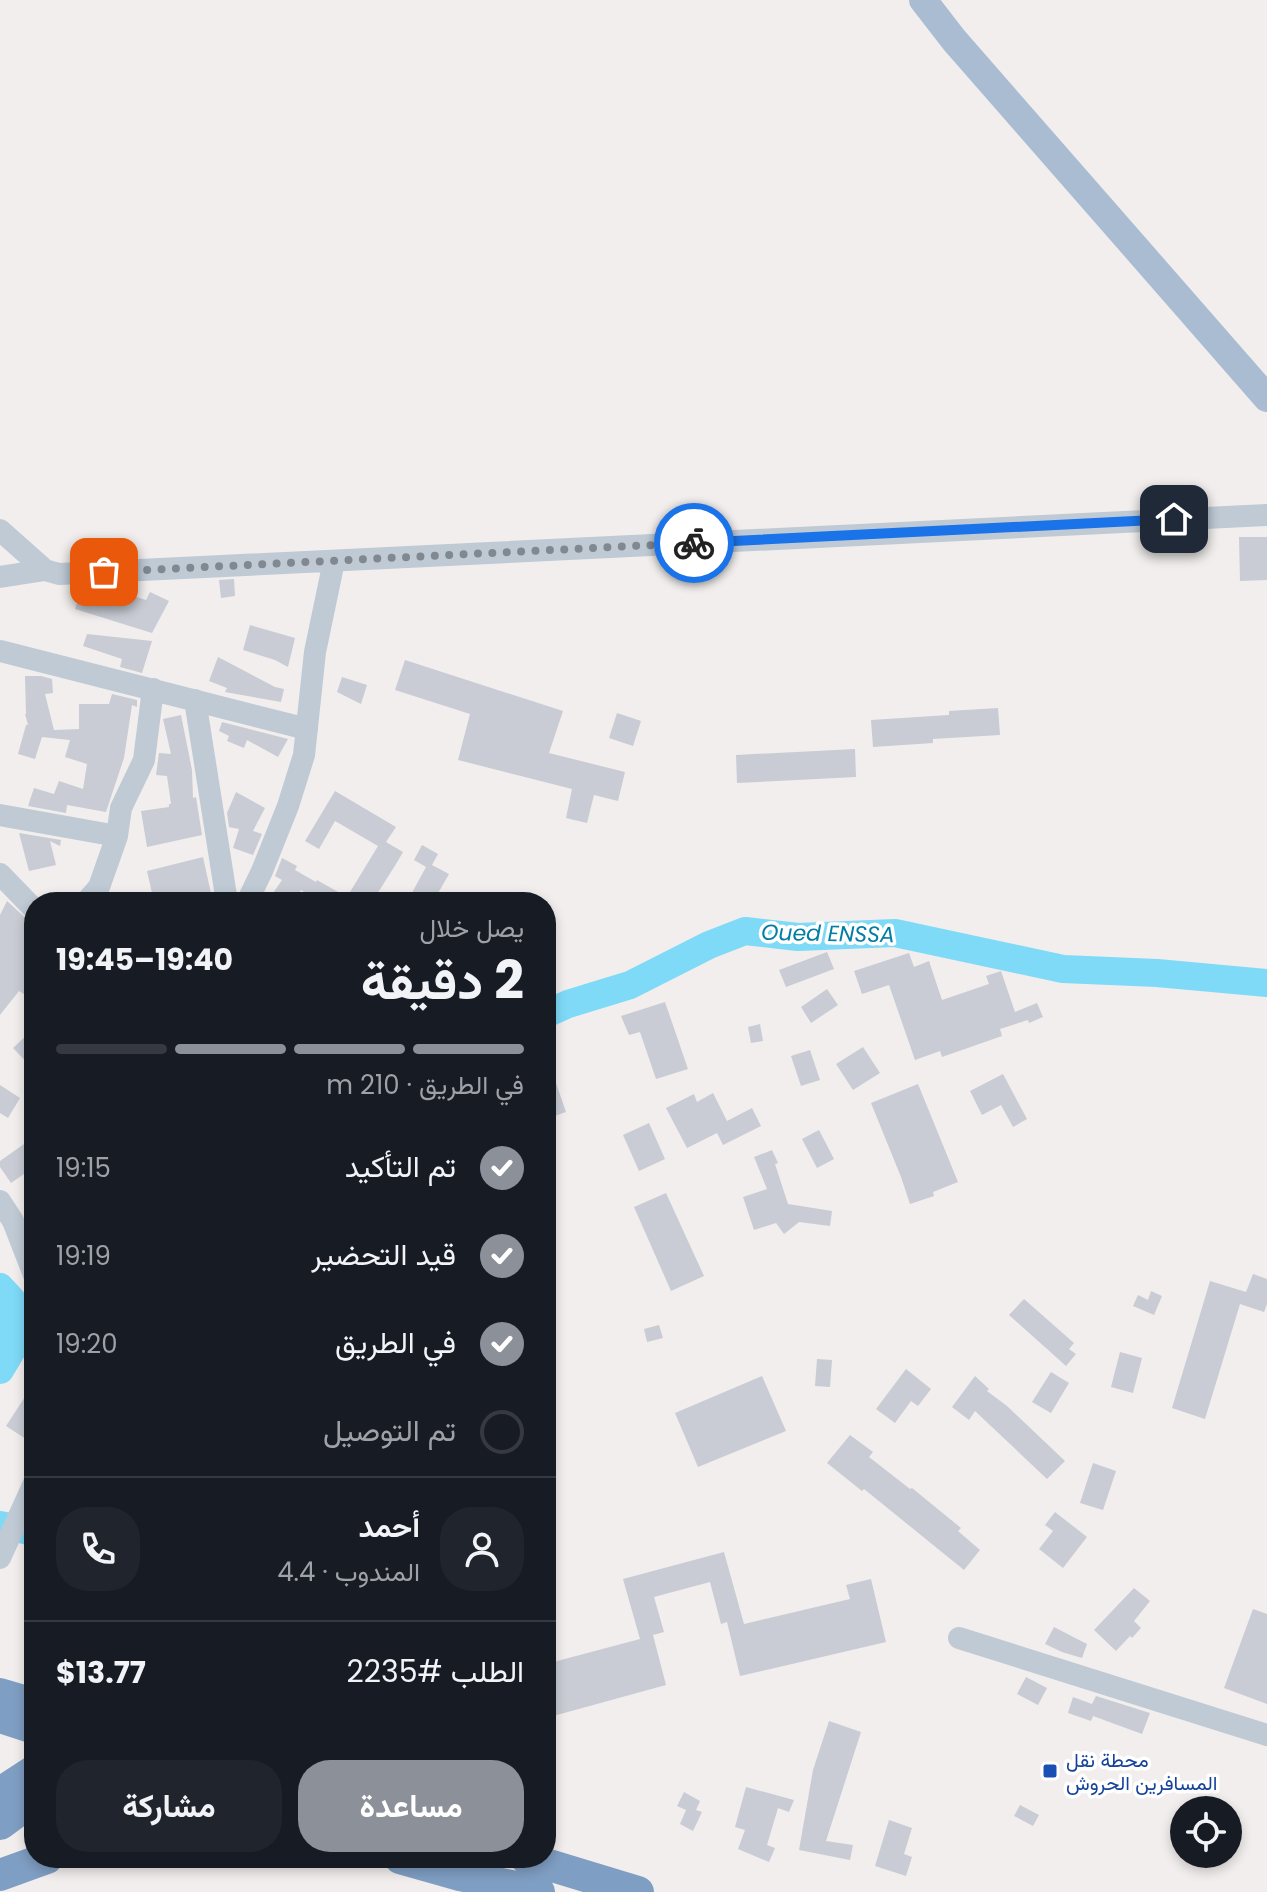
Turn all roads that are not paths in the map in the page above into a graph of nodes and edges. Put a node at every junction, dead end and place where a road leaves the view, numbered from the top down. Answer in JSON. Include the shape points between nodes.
{"nodes":[{"id":1,"x":923,"y":0,"type":"edge"},
{"id":2,"x":1267,"y":398,"type":"edge"},
{"id":3,"x":1267,"y":515,"type":"edge"},
{"id":4,"x":0,"y":530,"type":"edge"},
{"id":5,"x":334,"y":561,"type":"junction"},
{"id":6,"x":45,"y":570,"type":"junction"},
{"id":7,"x":0,"y":577,"type":"edge"},
{"id":8,"x":0,"y":651,"type":"edge"},
{"id":9,"x":153,"y":689,"type":"junction"},
{"id":10,"x":195,"y":700,"type":"junction"},
{"id":11,"x":307,"y":729,"type":"junction"},
{"id":12,"x":0,"y":815,"type":"edge"},
{"id":13,"x":117,"y":836,"type":"junction"},
{"id":14,"x":0,"y":874,"type":"edge"},
{"id":15,"x":95,"y":892,"type":"edge"},
{"id":16,"x":225,"y":892,"type":"edge"},
{"id":17,"x":252,"y":892,"type":"edge"},
{"id":18,"x":24,"y":899,"type":"edge"},
{"id":19,"x":0,"y":1201,"type":"edge"},
{"id":20,"x":24,"y":1249,"type":"edge"},
{"id":21,"x":24,"y":1505,"type":"edge"},
{"id":22,"x":0,"y":1558,"type":"edge"},
{"id":23,"x":959,"y":1638,"type":"dead end"},
{"id":24,"x":0,"y":1694,"type":"edge"},
{"id":25,"x":24,"y":1701,"type":"edge"},
{"id":26,"x":0,"y":1717,"type":"edge"},
{"id":27,"x":24,"y":1725,"type":"edge"},
{"id":28,"x":1267,"y":1735,"type":"edge"},
{"id":29,"x":24,"y":1777,"type":"edge"},
{"id":30,"x":0,"y":1793,"type":"edge"},
{"id":31,"x":24,"y":1806,"type":"edge"},
{"id":32,"x":0,"y":1824,"type":"edge"},
{"id":33,"x":556,"y":1854,"type":"edge"},
{"id":34,"x":24,"y":1866,"type":"edge"},
{"id":35,"x":556,"y":1867,"type":"edge"},
{"id":36,"x":435,"y":1868,"type":"edge"},
{"id":37,"x":484,"y":1868,"type":"edge"},
{"id":38,"x":0,"y":1875,"type":"edge"},
{"id":39,"x":539,"y":1892,"type":"edge"},
{"id":40,"x":562,"y":1892,"type":"edge"},
{"id":41,"x":639,"y":1892,"type":"edge"}],
"edges":[{"from":1,"to":2,"type":"main road"},
{"from":3,"to":5,"type":"street"},
{"from":4,"to":6,"type":"street"},
{"from":5,"to":6,"type":"street","via":[[75,574]]},
{"from":5,"to":11,"type":"street","via":[[315,652]]},
{"from":6,"to":7,"type":"street"},
{"from":8,"to":9,"type":"street"},
{"from":9,"to":10,"type":"street"},
{"from":9,"to":13,"type":"street","via":[[144,760],[121,808]]},
{"from":10,"to":11,"type":"street"},
{"from":10,"to":16,"type":"street"},
{"from":11,"to":17,"type":"street","via":[[288,806]]},
{"from":12,"to":13,"type":"street"},
{"from":13,"to":15,"type":"street"},
{"from":14,"to":18,"type":"street"},
{"from":19,"to":20,"type":"street"},
{"from":21,"to":22,"type":"street"},
{"from":23,"to":28,"type":"street"},
{"from":24,"to":25,"type":"highway"},
{"from":26,"to":27,"type":"highway"},
{"from":29,"to":30,"type":"highway"},
{"from":31,"to":32,"type":"highway"},
{"from":33,"to":41,"type":"highway"},
{"from":34,"to":38,"type":"highway"},
{"from":35,"to":41,"type":"highway"},
{"from":36,"to":39,"type":"highway"},
{"from":37,"to":40,"type":"highway"}]}
